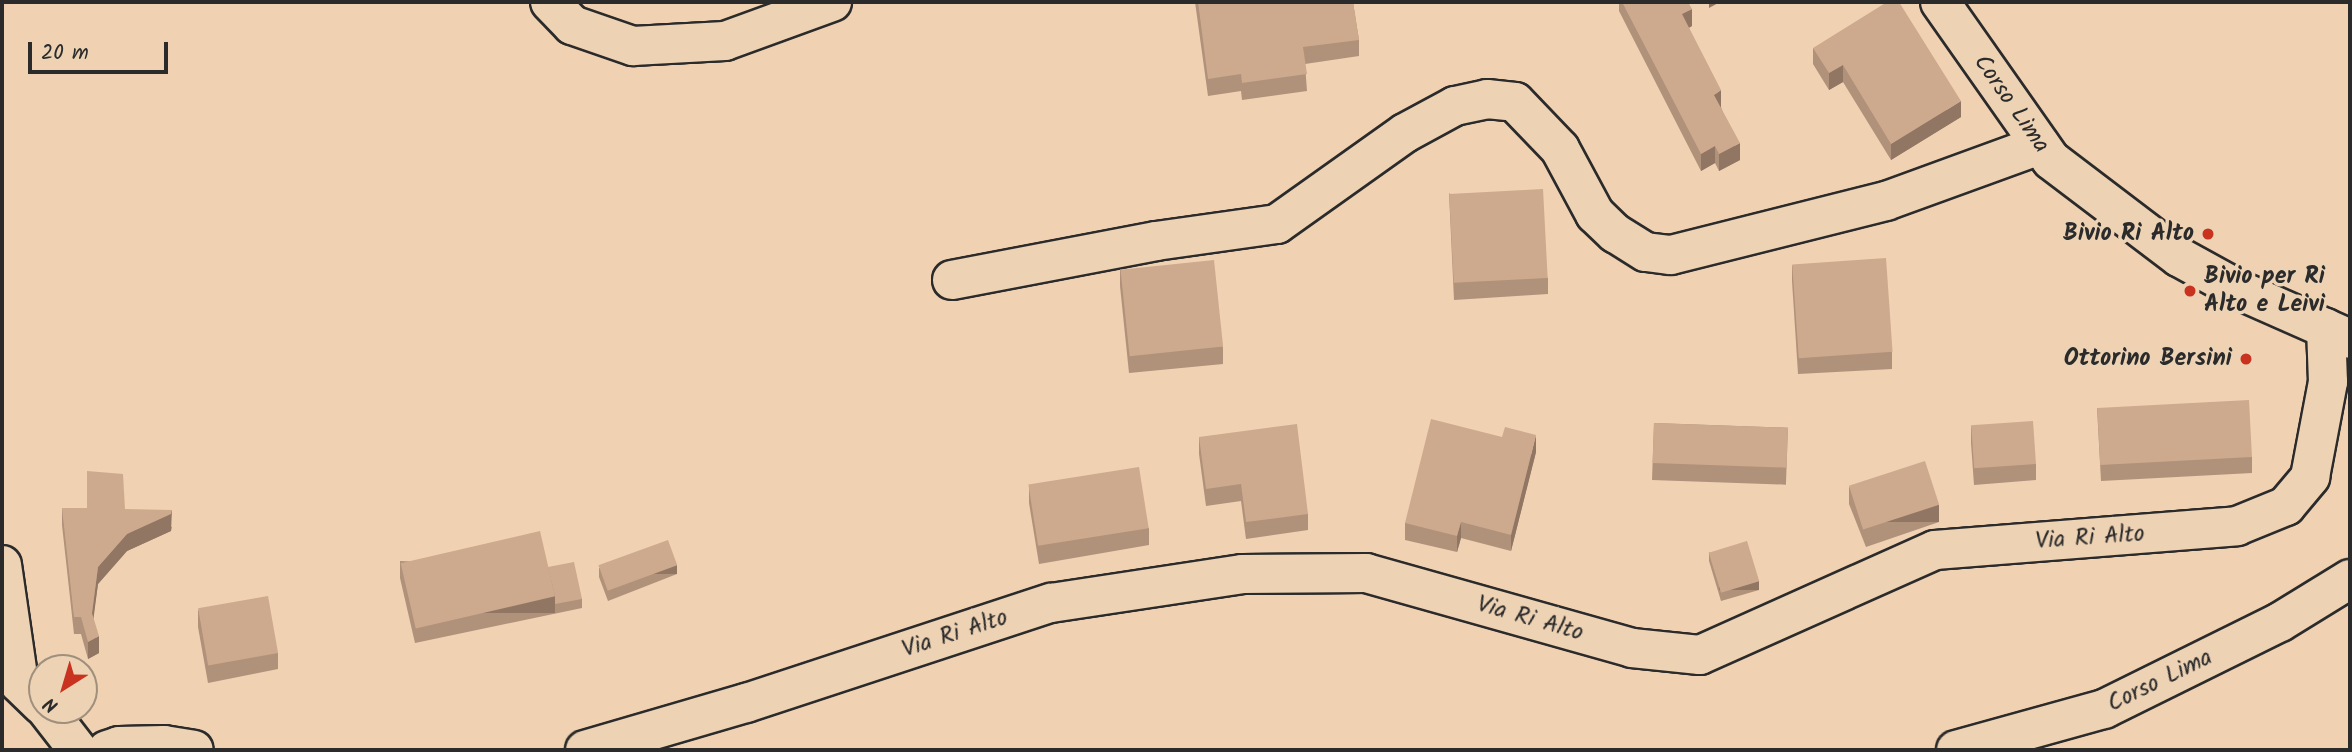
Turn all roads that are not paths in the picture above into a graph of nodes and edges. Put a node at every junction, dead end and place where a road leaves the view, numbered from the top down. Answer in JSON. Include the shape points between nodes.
{"nodes":[{"id":1,"x":550,"y":2,"type":"edge"},
{"id":2,"x":832,"y":2,"type":"edge"},
{"id":3,"x":1940,"y":2,"type":"edge"},
{"id":4,"x":2040,"y":145,"type":"junction"},
{"id":5,"x":952,"y":280,"type":"dead end"},
{"id":6,"x":2338,"y":334,"type":"edge"},
{"id":7,"x":2,"y":565,"type":"edge"},
{"id":8,"x":2350,"y":579,"type":"edge"},
{"id":9,"x":28,"y":692,"type":"edge"},
{"id":10,"x":58,"y":724,"type":"edge"},
{"id":11,"x":78,"y":750,"type":"edge"},
{"id":12,"x":107,"y":750,"type":"edge"},
{"id":13,"x":194,"y":750,"type":"edge"},
{"id":14,"x":585,"y":750,"type":"edge"},
{"id":15,"x":1956,"y":750,"type":"edge"}],
"edges":[{"from":1,"to":2,"type":"street","via":[[572,25],[633,46],[725,41]]},
{"from":3,"to":4,"type":"street","name":"Corso Lima"},
{"from":4,"to":5,"type":"street","via":[[1886,201],[1671,255],[1646,252],[1615,233],[1595,214],[1560,149],[1515,102],[1488,99],[1455,106],[1405,133],[1277,224],[1156,241]]},
{"from":4,"to":6,"type":"street","name":"Corso Lima","via":[[2050,160],[2179,257],[2239,290]]},
{"from":6,"to":14,"type":"street","name":"Via Ri Alto","via":[[2310,477],[2286,506],[2237,526],[1935,550],[1700,655],[1632,648],[1366,573],[1242,574],[1051,603],[746,703]]},
{"from":7,"to":9,"type":"street","via":[[19,683]]},
{"from":8,"to":15,"type":"street","name":"Corso Lima","via":[[2280,622],[2104,709]]},
{"from":10,"to":11,"type":"street"},
{"from":12,"to":13,"type":"street","via":[[164,745]]}]}
